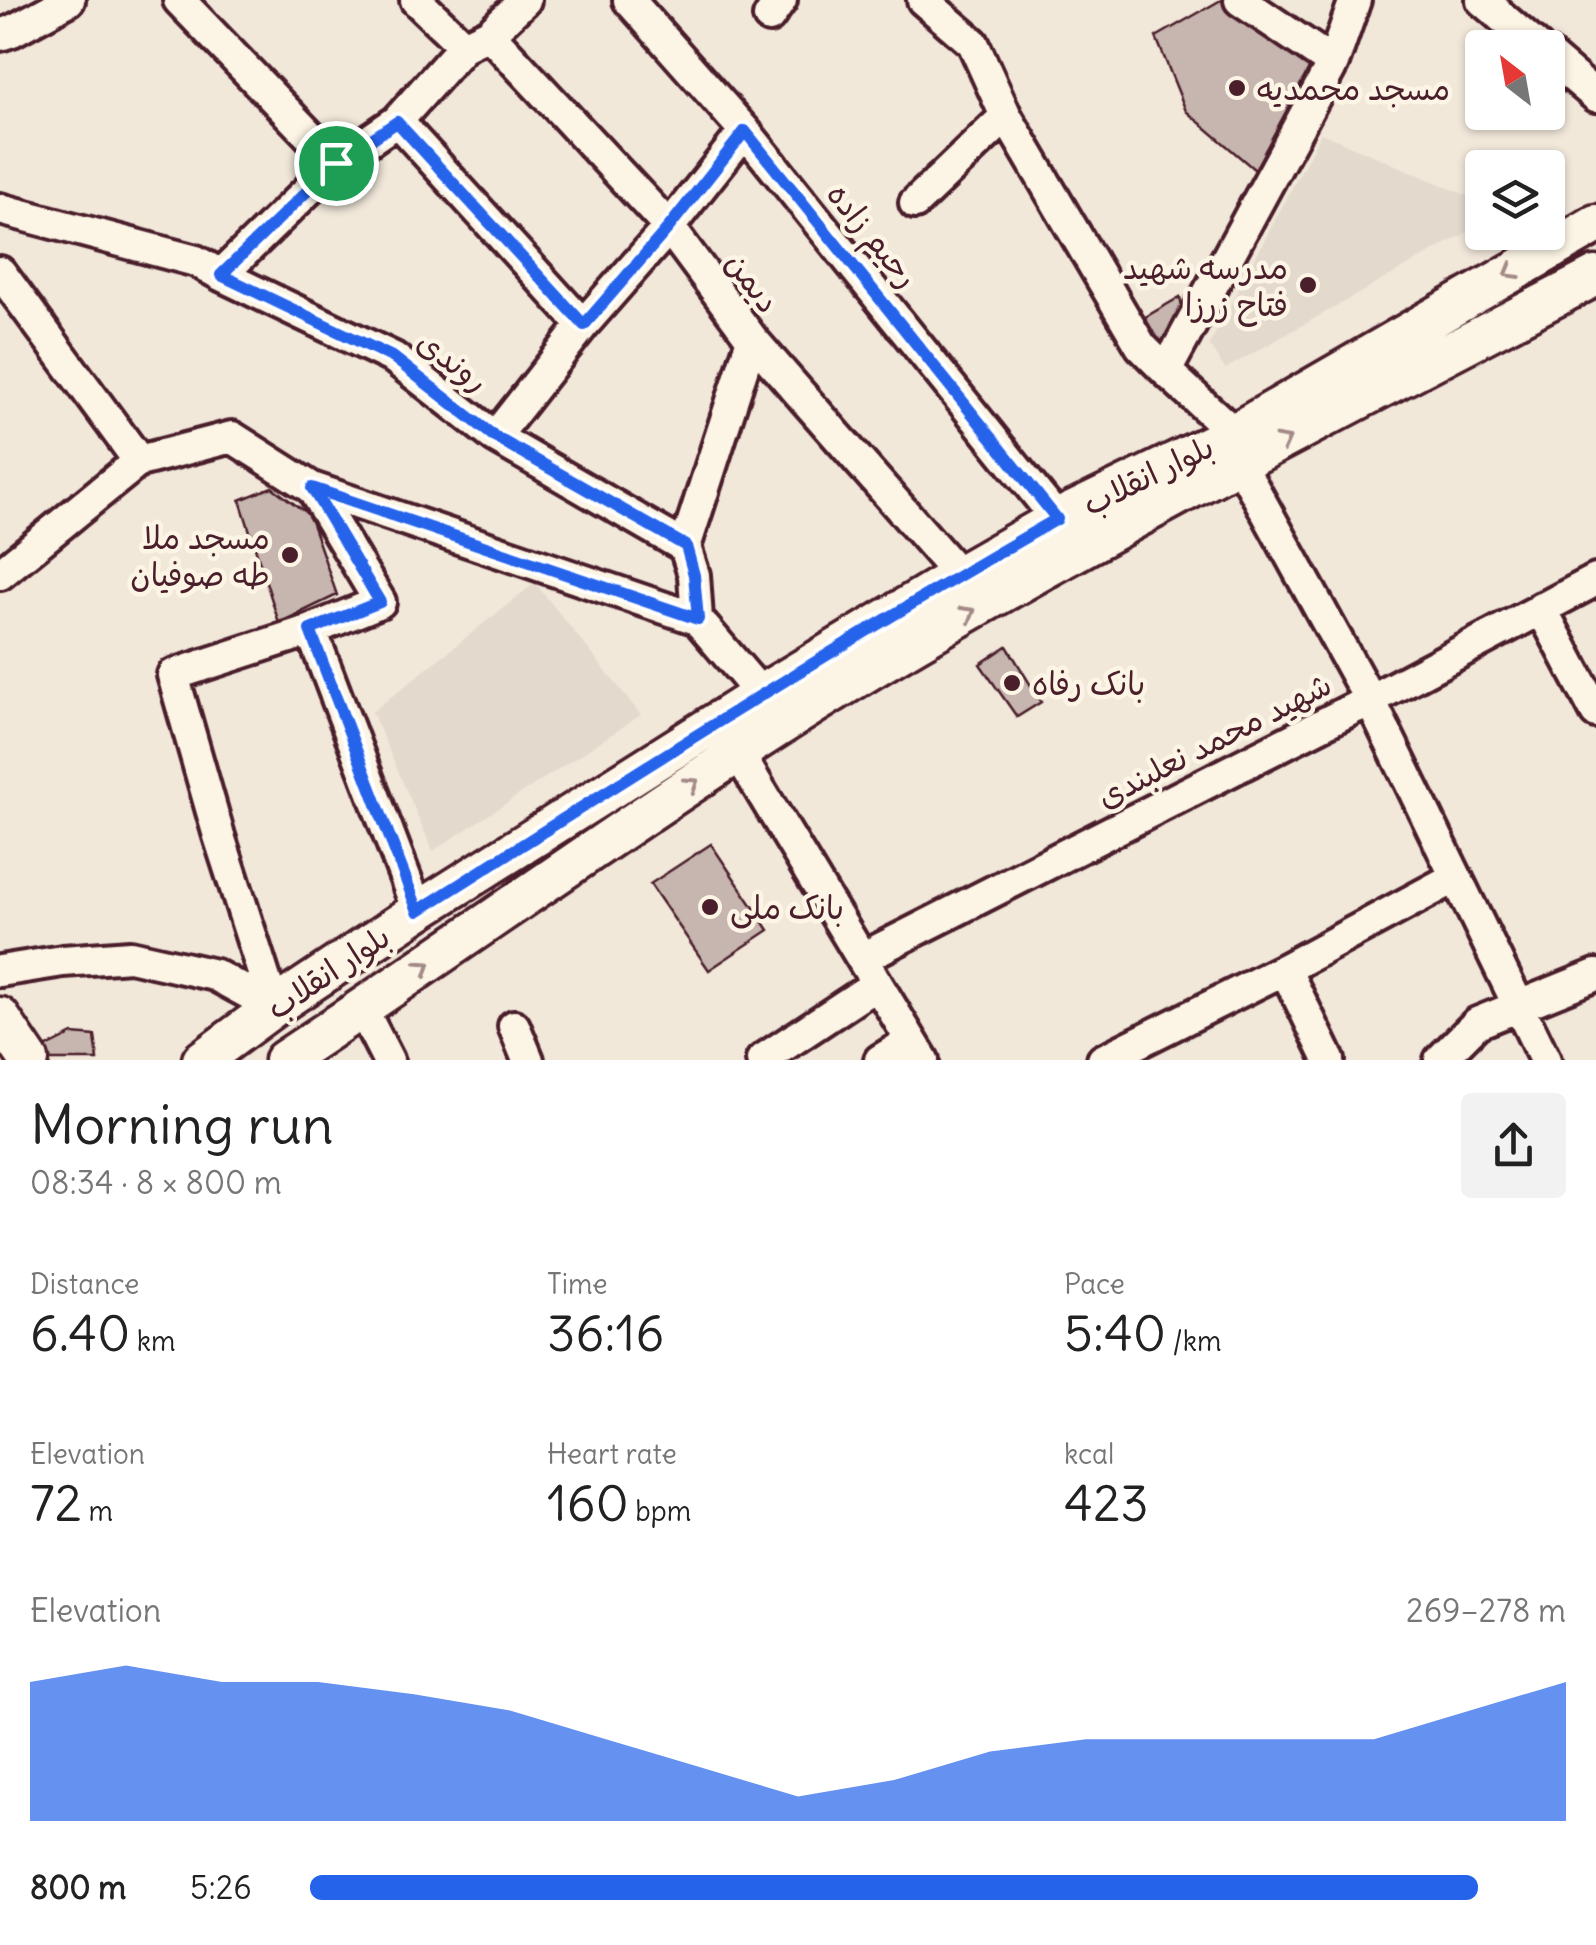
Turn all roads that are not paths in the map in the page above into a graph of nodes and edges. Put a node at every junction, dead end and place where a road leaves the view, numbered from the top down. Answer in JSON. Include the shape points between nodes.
{"nodes":[{"id":1,"x":69,"y":0,"type":"edge"},
{"id":2,"x":179,"y":0,"type":"edge"},
{"id":3,"x":416,"y":0,"type":"edge"},
{"id":4,"x":524,"y":0,"type":"edge"},
{"id":5,"x":630,"y":0,"type":"edge"},
{"id":6,"x":923,"y":0,"type":"edge"},
{"id":7,"x":1240,"y":0,"type":"edge"},
{"id":8,"x":1354,"y":0,"type":"edge"},
{"id":9,"x":1482,"y":0,"type":"edge"},
{"id":10,"x":1517,"y":30,"type":"edge"},
{"id":11,"x":0,"y":35,"type":"edge"},
{"id":12,"x":476,"y":40,"type":"junction"},
{"id":13,"x":1333,"y":64,"type":"junction"},
{"id":14,"x":1565,"y":70,"type":"edge"},
{"id":15,"x":1596,"y":96,"type":"edge"},
{"id":16,"x":1006,"y":116,"type":"junction"},
{"id":17,"x":397,"y":122,"type":"junction"},
{"id":18,"x":745,"y":131,"type":"junction"},
{"id":19,"x":336,"y":163,"type":"junction"},
{"id":20,"x":916,"y":203,"type":"dead end"},
{"id":21,"x":0,"y":209,"type":"edge"},
{"id":22,"x":1596,"y":224,"type":"edge"},
{"id":23,"x":669,"y":227,"type":"junction"},
{"id":24,"x":0,"y":272,"type":"edge"},
{"id":25,"x":221,"y":275,"type":"junction"},
{"id":26,"x":1596,"y":276,"type":"edge"},
{"id":27,"x":584,"y":325,"type":"junction"},
{"id":28,"x":752,"y":339,"type":"junction"},
{"id":29,"x":1166,"y":371,"type":"junction"},
{"id":30,"x":495,"y":437,"type":"junction"},
{"id":31,"x":1237,"y":449,"type":"junction"},
{"id":32,"x":139,"y":461,"type":"junction"},
{"id":33,"x":312,"y":488,"type":"junction"},
{"id":34,"x":1057,"y":519,"type":"junction"},
{"id":35,"x":686,"y":546,"type":"junction"},
{"id":36,"x":0,"y":574,"type":"edge"},
{"id":37,"x":959,"y":574,"type":"junction"},
{"id":38,"x":1596,"y":580,"type":"edge"},
{"id":39,"x":1541,"y":608,"type":"junction"},
{"id":40,"x":698,"y":619,"type":"junction"},
{"id":41,"x":310,"y":630,"type":"junction"},
{"id":42,"x":761,"y":694,"type":"junction"},
{"id":43,"x":1370,"y":700,"type":"junction"},
{"id":44,"x":1596,"y":712,"type":"edge"},
{"id":45,"x":738,"y":754,"type":"junction"},
{"id":46,"x":1456,"y":877,"type":"junction"},
{"id":47,"x":418,"y":911,"type":"junction"},
{"id":48,"x":1285,"y":969,"type":"junction"},
{"id":49,"x":0,"y":971,"type":"edge"},
{"id":50,"x":870,"y":971,"type":"junction"},
{"id":51,"x":1596,"y":975,"type":"edge"},
{"id":52,"x":274,"y":1006,"type":"junction"},
{"id":53,"x":1519,"y":1008,"type":"junction"},
{"id":54,"x":362,"y":1009,"type":"junction"},
{"id":55,"x":0,"y":1017,"type":"edge"},
{"id":56,"x":514,"y":1026,"type":"dead end"},
{"id":57,"x":917,"y":1051,"type":"edge"},
{"id":58,"x":29,"y":1060,"type":"edge"},
{"id":59,"x":202,"y":1060,"type":"edge"},
{"id":60,"x":284,"y":1060,"type":"edge"},
{"id":61,"x":388,"y":1060,"type":"edge"},
{"id":62,"x":528,"y":1060,"type":"edge"},
{"id":63,"x":762,"y":1060,"type":"edge"},
{"id":64,"x":880,"y":1060,"type":"edge"},
{"id":65,"x":1103,"y":1060,"type":"edge"},
{"id":66,"x":1329,"y":1060,"type":"edge"},
{"id":67,"x":1440,"y":1060,"type":"edge"},
{"id":68,"x":1545,"y":1060,"type":"edge"}],
"edges":[{"from":1,"to":11,"type":"street"},
{"from":2,"to":19,"type":"street"},
{"from":3,"to":12,"type":"street","name":"دیمن"},
{"from":4,"to":12,"type":"street"},
{"from":5,"to":18,"type":"street","name":"رحیم زاده"},
{"from":6,"to":16,"type":"street","via":[[973,43]]},
{"from":7,"to":13,"type":"street"},
{"from":8,"to":13,"type":"street"},
{"from":9,"to":10,"type":"street"},
{"from":12,"to":17,"type":"street"},
{"from":12,"to":23,"type":"street","name":"دیمن"},
{"from":13,"to":29,"type":"street"},
{"from":14,"to":15,"type":"street"},
{"from":16,"to":20,"type":"street"},
{"from":16,"to":29,"type":"street","via":[[1141,346]]},
{"from":17,"to":19,"type":"street"},
{"from":17,"to":27,"type":"street"},
{"from":18,"to":23,"type":"street"},
{"from":18,"to":34,"type":"street","name":"رحیم زاده"},
{"from":19,"to":25,"type":"street"},
{"from":21,"to":25,"type":"street","name":"روندی","via":[[196,260]]},
{"from":22,"to":31,"type":"main road","name":"بلوار انقلاب","one_way":true},
{"from":23,"to":27,"type":"street"},
{"from":23,"to":28,"type":"street","name":"دیمن"},
{"from":24,"to":32,"type":"street"},
{"from":25,"to":30,"type":"street","name":"روندی","via":[[394,358]]},
{"from":31,"to":26,"type":"main road","name":"بلوار انقلاب","one_way":true},
{"from":27,"to":30,"type":"street"},
{"from":28,"to":35,"type":"street"},
{"from":28,"to":37,"type":"street","name":"دیمن"},
{"from":29,"to":31,"type":"street"},
{"from":30,"to":35,"type":"street","name":"روندی"},
{"from":31,"to":34,"type":"main road","name":"بلوار انقلاب"},
{"from":31,"to":43,"type":"street"},
{"from":45,"to":31,"type":"main road","name":"بلوار انقلاب","one_way":true,"via":[[879,664],[1159,504]]},
{"from":32,"to":33,"type":"street","via":[[232,437]]},
{"from":32,"to":36,"type":"street"},
{"from":33,"to":40,"type":"street"},
{"from":33,"to":41,"type":"street","via":[[380,602]]},
{"from":34,"to":37,"type":"main road","name":"بلوار انقلاب"},
{"from":35,"to":40,"type":"street"},
{"from":37,"to":42,"type":"main road","name":"بلوار انقلاب"},
{"from":38,"to":39,"type":"street","name":"شهید محمد نعلبندی"},
{"from":39,"to":43,"type":"street","name":"شهید محمد نعلبندی"},
{"from":39,"to":44,"type":"street"},
{"from":40,"to":42,"type":"street"},
{"from":41,"to":47,"type":"street"},
{"from":41,"to":52,"type":"street","via":[[173,675]]},
{"from":42,"to":47,"type":"main road","name":"بلوار انقلاب"},
{"from":43,"to":46,"type":"street"},
{"from":43,"to":50,"type":"street","name":"شهید محمد نعلبندی"},
{"from":45,"to":50,"type":"street"},
{"from":54,"to":45,"type":"main road","name":"بلوار انقلاب","one_way":true},
{"from":46,"to":48,"type":"street"},
{"from":46,"to":53,"type":"street"},
{"from":47,"to":52,"type":"main road","name":"بلوار انقلاب"},
{"from":48,"to":65,"type":"street"},
{"from":48,"to":66,"type":"street"},
{"from":49,"to":52,"type":"street","via":[[130,956],[215,975]]},
{"from":50,"to":57,"type":"street"},
{"from":50,"to":63,"type":"street","name":"شهید محمد نعلبندی"},
{"from":51,"to":53,"type":"street"},
{"from":52,"to":59,"type":"main road","name":"بلوار انقلاب"},
{"from":53,"to":67,"type":"street","via":[[1477,1022]]},
{"from":53,"to":68,"type":"street"},
{"from":54,"to":60,"type":"main road","name":"بلوار انقلاب"},
{"from":54,"to":61,"type":"street"},
{"from":55,"to":58,"type":"main road"},
{"from":56,"to":62,"type":"street"},
{"from":57,"to":64,"type":"street"}]}
